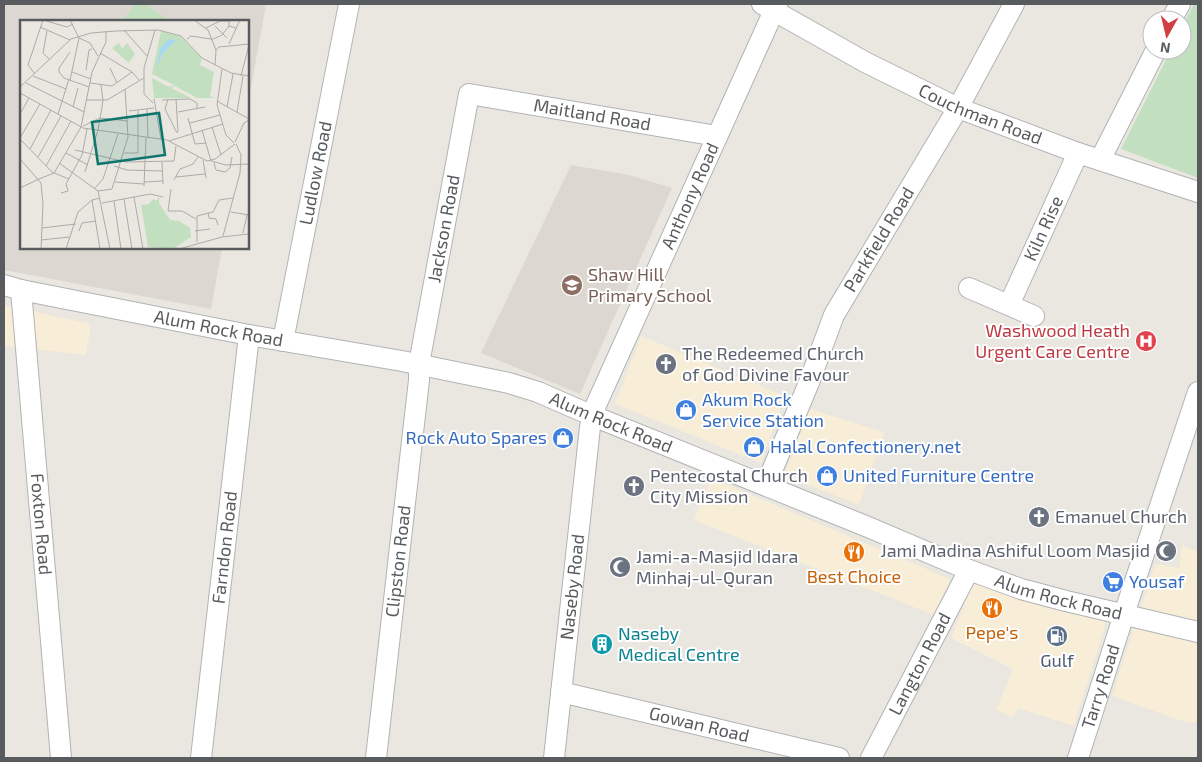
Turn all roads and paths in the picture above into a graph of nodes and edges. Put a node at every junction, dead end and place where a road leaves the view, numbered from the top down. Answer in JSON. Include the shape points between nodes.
{"nodes":[{"id":1,"x":348,"y":4,"type":"edge"},
{"id":2,"x":1014,"y":4,"type":"edge"},
{"id":3,"x":771,"y":6,"type":"edge"},
{"id":4,"x":1151,"y":60,"type":"edge"},
{"id":5,"x":469,"y":94,"type":"joint"},
{"id":6,"x":958,"y":108,"type":"junction"},
{"id":7,"x":717,"y":136,"type":"junction"},
{"id":8,"x":1078,"y":153,"type":"junction"},
{"id":9,"x":1100,"y":160,"type":"junction"},
{"id":10,"x":1198,"y":192,"type":"edge"},
{"id":11,"x":12,"y":288,"type":"edge"},
{"id":12,"x":969,"y":288,"type":"dead end"},
{"id":13,"x":1009,"y":305,"type":"junction"},
{"id":14,"x":1034,"y":316,"type":"dead end"},
{"id":15,"x":249,"y":335,"type":"junction"},
{"id":16,"x":283,"y":341,"type":"junction"},
{"id":17,"x":418,"y":364,"type":"junction"},
{"id":18,"x":1198,"y":392,"type":"edge"},
{"id":19,"x":593,"y":416,"type":"junction"},
{"id":20,"x":766,"y":485,"type":"junction"},
{"id":21,"x":969,"y":570,"type":"junction"},
{"id":22,"x":1124,"y":615,"type":"junction"},
{"id":23,"x":1198,"y":632,"type":"edge"},
{"id":24,"x":561,"y":692,"type":"junction"},
{"id":25,"x":61,"y":758,"type":"edge"},
{"id":26,"x":201,"y":758,"type":"edge"},
{"id":27,"x":376,"y":758,"type":"edge"},
{"id":28,"x":554,"y":758,"type":"edge"},
{"id":29,"x":840,"y":758,"type":"edge"},
{"id":30,"x":871,"y":758,"type":"edge"},
{"id":31,"x":1078,"y":758,"type":"edge"}],
"edges":[{"from":1,"to":16,"type":"street","name":"Ludlow Road"},
{"from":2,"to":6,"type":"street","name":"Parkfield Road"},
{"from":3,"to":6,"type":"street","name":"Couchman Road","via":[[865,62]]},
{"from":3,"to":7,"type":"street","name":"Anthony Road"},
{"from":4,"to":9,"type":"street"},
{"from":5,"to":7,"type":"street","name":"Maitland Road"},
{"from":5,"to":17,"type":"street","name":"Jackson Road"},
{"from":6,"to":8,"type":"street","name":"Couchman Road"},
{"from":6,"to":20,"type":"street","name":"Parkfield Road","via":[[834,315]]},
{"from":7,"to":19,"type":"street","name":"Anthony Road"},
{"from":8,"to":9,"type":"street","name":"Couchman Road"},
{"from":8,"to":13,"type":"street","name":"Kiln Rise"},
{"from":9,"to":10,"type":"street","name":"Couchman Road"},
{"from":11,"to":15,"type":"street","name":"Alum Rock Road"},
{"from":11,"to":25,"type":"street","name":"Foxton Road"},
{"from":12,"to":13,"type":"street"},
{"from":13,"to":14,"type":"street"},
{"from":15,"to":16,"type":"street","name":"Alum Rock Road"},
{"from":15,"to":26,"type":"street","name":"Farndon Road"},
{"from":16,"to":17,"type":"street","name":"Alum Rock Road"},
{"from":17,"to":19,"type":"street","name":"Alum Rock Road","via":[[509,383]]},
{"from":17,"to":27,"type":"street","name":"Clipston Road","via":[[419,380]]},
{"from":18,"to":22,"type":"street","name":"Tarry Road"},
{"from":19,"to":20,"type":"street","name":"Alum Rock Road"},
{"from":19,"to":24,"type":"street","name":"Naseby Road"},
{"from":20,"to":21,"type":"street","name":"Alum Rock Road"},
{"from":21,"to":22,"type":"street","name":"Alum Rock Road","via":[[1021,588]]},
{"from":21,"to":30,"type":"street","name":"Langton Road"},
{"from":22,"to":23,"type":"street","name":"Alum Rock Road"},
{"from":22,"to":31,"type":"street","name":"Tarry Road"},
{"from":24,"to":28,"type":"street","name":"Naseby Road"},
{"from":24,"to":29,"type":"street","name":"Gowan Road"}]}
